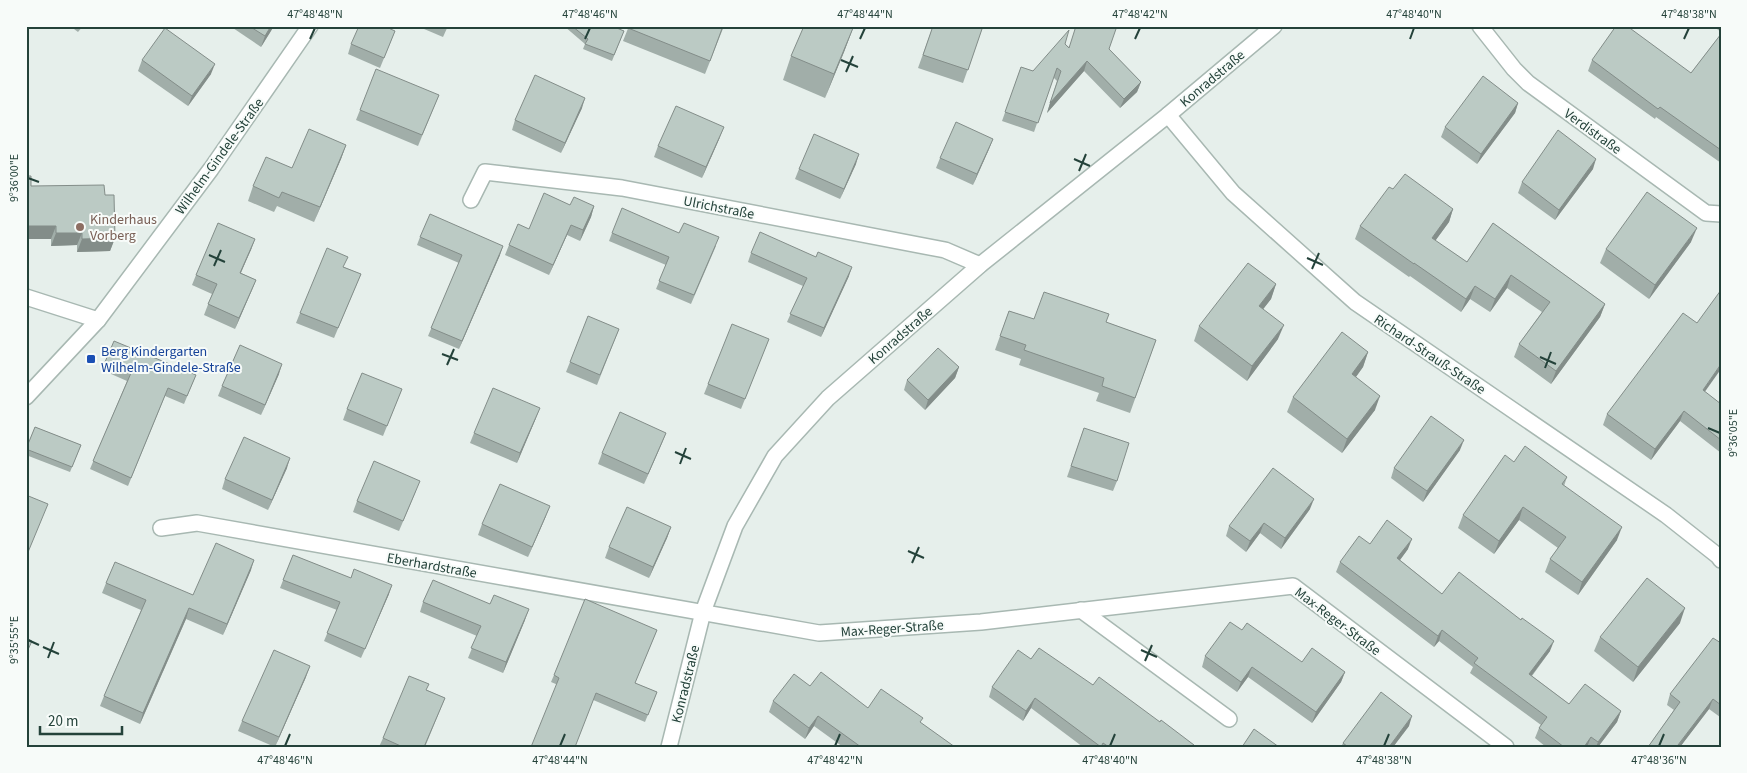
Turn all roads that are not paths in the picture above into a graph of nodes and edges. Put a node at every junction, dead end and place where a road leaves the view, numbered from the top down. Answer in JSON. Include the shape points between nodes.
{"nodes":[{"id":1,"x":310,"y":26,"type":"edge"},
{"id":2,"x":1274,"y":26,"type":"edge"},
{"id":3,"x":1480,"y":26,"type":"edge"},
{"id":4,"x":1168,"y":115,"type":"junction"},
{"id":5,"x":471,"y":200,"type":"dead end"},
{"id":6,"x":1721,"y":214,"type":"edge"},
{"id":7,"x":980,"y":264,"type":"junction"},
{"id":8,"x":26,"y":297,"type":"edge"},
{"id":9,"x":98,"y":320,"type":"junction"},
{"id":10,"x":26,"y":397,"type":"edge"},
{"id":11,"x":161,"y":528,"type":"dead end"},
{"id":12,"x":1720,"y":557,"type":"edge"},
{"id":13,"x":1081,"y":610,"type":"junction"},
{"id":14,"x":703,"y":612,"type":"junction"},
{"id":15,"x":1229,"y":719,"type":"dead end"},
{"id":16,"x":669,"y":747,"type":"edge"},
{"id":17,"x":1506,"y":747,"type":"edge"}],
"edges":[{"from":1,"to":9,"type":"street","name":"Wilhelm-Gindele-Straße","via":[[210,169]]},
{"from":2,"to":4,"type":"street","name":"Konradstraße"},
{"from":3,"to":6,"type":"street","name":"Verdistraße","via":[[1528,83],[1706,213]]},
{"from":4,"to":7,"type":"street","name":"Konradstraße"},
{"from":4,"to":12,"type":"street","name":"Richard-Strauß-Straße","via":[[1233,193],[1355,302],[1640,496]]},
{"from":5,"to":7,"type":"street","name":"Ulrichstraße","via":[[485,172],[612,187],[945,250]]},
{"from":7,"to":14,"type":"street","name":"Konradstraße","via":[[828,398],[775,456],[735,526]]},
{"from":8,"to":9,"type":"street"},
{"from":9,"to":10,"type":"street","name":"Wilhelm-Gindele-Straße"},
{"from":11,"to":14,"type":"street","name":"Eberhardstraße","via":[[197,523]]},
{"from":13,"to":14,"type":"street","name":"Max-Reger-Straße","via":[[981,622],[819,633]]},
{"from":13,"to":15,"type":"street"},
{"from":13,"to":17,"type":"street","name":"Max-Reger-Straße","via":[[1293,586]]},
{"from":14,"to":16,"type":"street","name":"Konradstraße"}]}
